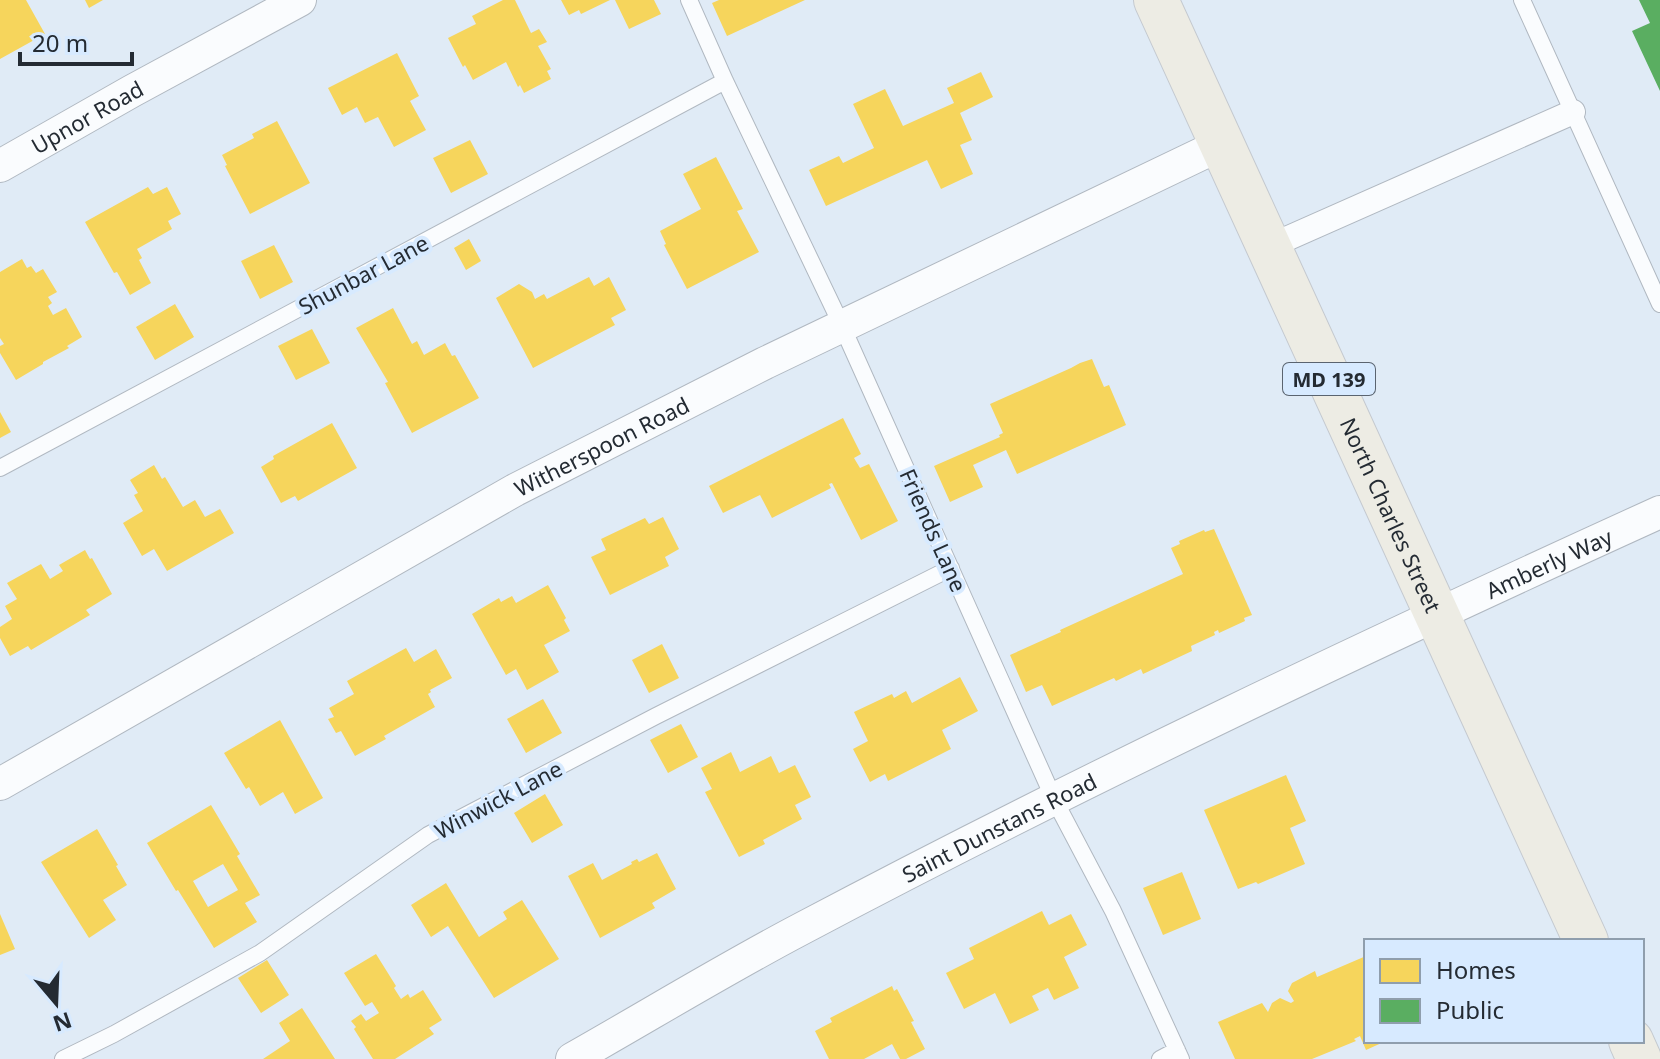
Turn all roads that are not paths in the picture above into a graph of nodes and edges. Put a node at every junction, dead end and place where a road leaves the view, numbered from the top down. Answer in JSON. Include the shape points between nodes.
{"nodes":[{"id":1,"x":300,"y":0,"type":"edge"},
{"id":2,"x":689,"y":0,"type":"edge"},
{"id":3,"x":1156,"y":0,"type":"edge"},
{"id":4,"x":1522,"y":0,"type":"edge"},
{"id":5,"x":725,"y":81,"type":"junction"},
{"id":6,"x":1573,"y":112,"type":"junction"},
{"id":7,"x":1222,"y":144,"type":"junction"},
{"id":8,"x":0,"y":166,"type":"edge"},
{"id":9,"x":1268,"y":247,"type":"junction"},
{"id":10,"x":1660,"y":304,"type":"edge"},
{"id":11,"x":842,"y":326,"type":"junction"},
{"id":12,"x":0,"y":468,"type":"edge"},
{"id":13,"x":1660,"y":512,"type":"edge"},
{"id":14,"x":951,"y":568,"type":"junction"},
{"id":15,"x":1437,"y":614,"type":"junction"},
{"id":16,"x":0,"y":784,"type":"edge"},
{"id":17,"x":1054,"y":799,"type":"junction"},
{"id":18,"x":1585,"y":939,"type":"edge"},
{"id":19,"x":1179,"y":1055,"type":"edge"},
{"id":20,"x":63,"y":1059,"type":"edge"},
{"id":21,"x":572,"y":1059,"type":"edge"},
{"id":22,"x":1160,"y":1059,"type":"edge"}],
"edges":[{"from":1,"to":8,"type":"street","name":"Upnor Road"},
{"from":2,"to":5,"type":"lane","name":"Friends Lane"},
{"from":3,"to":7,"type":"main road","name":"North Charles Street"},
{"from":4,"to":6,"type":"lane"},
{"from":5,"to":11,"type":"lane","name":"Friends Lane"},
{"from":5,"to":12,"type":"lane","name":"Shunbar Lane"},
{"from":6,"to":9,"type":"street"},
{"from":6,"to":10,"type":"lane"},
{"from":7,"to":9,"type":"main road","name":"North Charles Street","number":"MD 139"},
{"from":7,"to":11,"type":"street","name":"Witherspoon Road"},
{"from":9,"to":15,"type":"main road","name":"North Charles Street","number":"MD 139"},
{"from":11,"to":14,"type":"lane","name":"Friends Lane"},
{"from":11,"to":16,"type":"street","name":"Witherspoon Road","via":[[515,490]]},
{"from":13,"to":15,"type":"street","name":"Amberly Way"},
{"from":14,"to":17,"type":"lane","name":"Friends Lane"},
{"from":14,"to":20,"type":"lane","name":"Winwick Lane","via":[[428,835],[260,953]]},
{"from":15,"to":17,"type":"street","name":"Saint Dunstans Road"},
{"from":15,"to":18,"type":"main road","name":"North Charles Street","number":"MD 139"},
{"from":17,"to":19,"type":"lane","name":"Friends Lane"},
{"from":17,"to":21,"type":"street","name":"Saint Dunstans Road","via":[[799,930]]},
{"from":19,"to":22,"type":"lane"}]}
